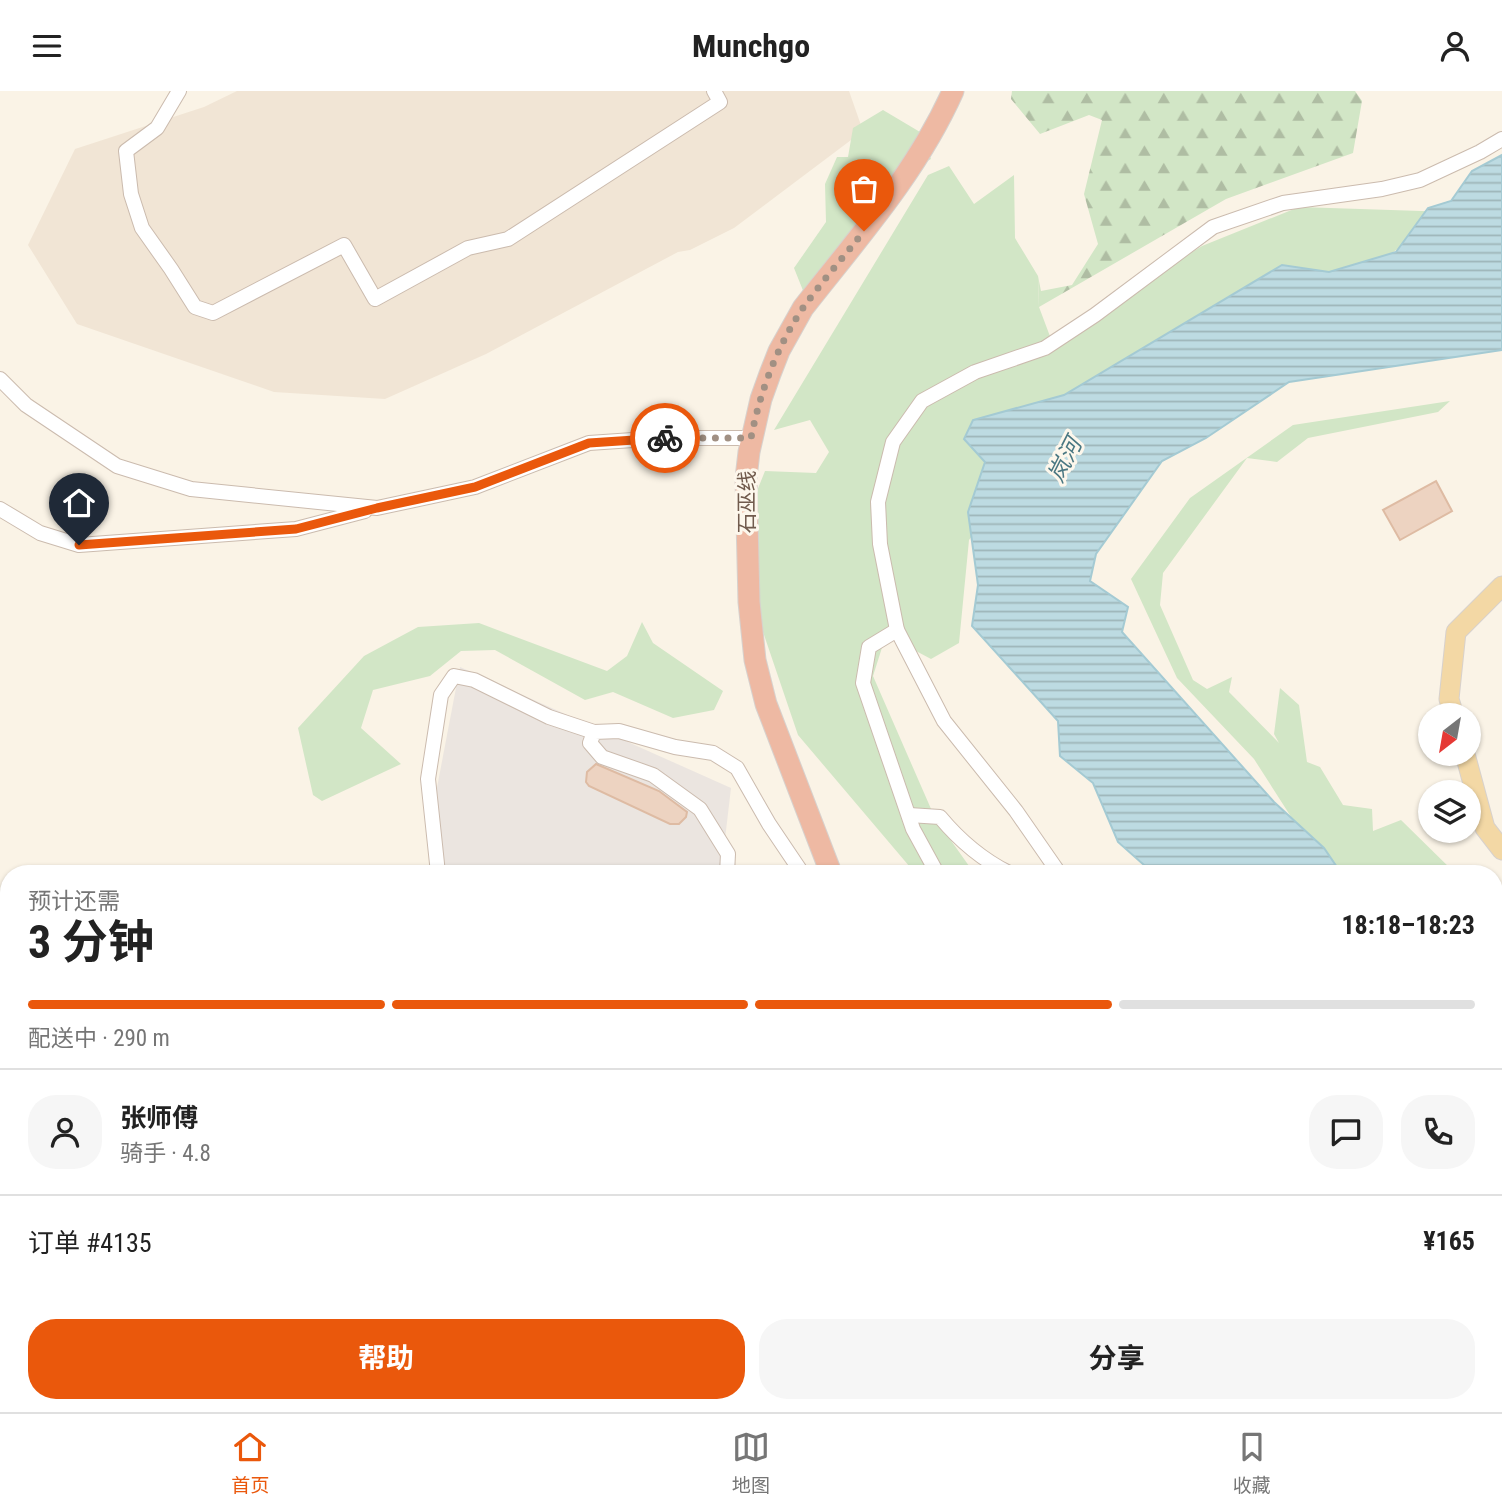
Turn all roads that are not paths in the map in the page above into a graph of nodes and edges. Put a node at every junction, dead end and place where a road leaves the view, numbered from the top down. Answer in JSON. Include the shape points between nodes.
{"nodes":[{"id":1,"x":179,"y":91,"type":"edge"},
{"id":2,"x":714,"y":91,"type":"edge"},
{"id":3,"x":953,"y":91,"type":"edge"},
{"id":4,"x":1502,"y":139,"type":"edge"},
{"id":5,"x":0,"y":380,"type":"edge"},
{"id":6,"x":751,"y":438,"type":"junction"},
{"id":7,"x":377,"y":508,"type":"junction"},
{"id":8,"x":0,"y":509,"type":"edge"},
{"id":9,"x":1502,"y":586,"type":"edge"},
{"id":10,"x":897,"y":630,"type":"junction"},
{"id":11,"x":1451,"y":703,"type":"edge"},
{"id":12,"x":594,"y":732,"type":"junction"},
{"id":13,"x":1469,"y":767,"type":"edge"},
{"id":14,"x":909,"y":815,"type":"junction"},
{"id":15,"x":1502,"y":850,"type":"edge"},
{"id":16,"x":437,"y":865,"type":"edge"},
{"id":17,"x":727,"y":865,"type":"edge"},
{"id":18,"x":797,"y":865,"type":"edge"},
{"id":19,"x":828,"y":865,"type":"edge"},
{"id":20,"x":933,"y":865,"type":"edge"},
{"id":21,"x":994,"y":865,"type":"edge"},
{"id":22,"x":1053,"y":865,"type":"edge"}],
"edges":[{"from":1,"to":2,"type":"street","via":[[157,128],[126,151],[131,194],[142,228],[194,307],[213,313],[344,245],[375,299],[468,248],[508,239],[720,102]]},
{"from":3,"to":6,"type":"highway","name":"石巫线","via":[[899,185],[790,329],[769,374]]},
{"from":4,"to":10,"type":"street","via":[[1420,180],[1283,203],[1213,227],[1045,348],[975,372],[922,401],[892,442],[878,502],[880,544]]},
{"from":5,"to":7,"type":"street","via":[[26,405],[117,466],[191,489]]},
{"from":6,"to":7,"type":"street","via":[[589,443],[475,487]]},
{"from":6,"to":19,"type":"highway","name":"石巫线","via":[[746,492],[755,660],[774,725]]},
{"from":7,"to":8,"type":"street","via":[[296,529],[79,545],[40,533]]},
{"from":9,"to":11,"type":"main road","via":[[1456,632]]},
{"from":10,"to":14,"type":"street","via":[[869,647],[863,683]]},
{"from":10,"to":22,"type":"street","via":[[944,721]]},
{"from":12,"to":16,"type":"street","via":[[549,717],[474,680],[454,676],[441,695],[428,779]]},
{"from":12,"to":17,"type":"street","via":[[590,743],[602,757],[653,775],[700,809],[728,854]]},
{"from":12,"to":18,"type":"street","via":[[619,731],[713,753],[737,768]]},
{"from":13,"to":15,"type":"main road","via":[[1485,828]]},
{"from":14,"to":20,"type":"street"},
{"from":14,"to":21,"type":"street","via":[[940,817],[961,842]]}]}
